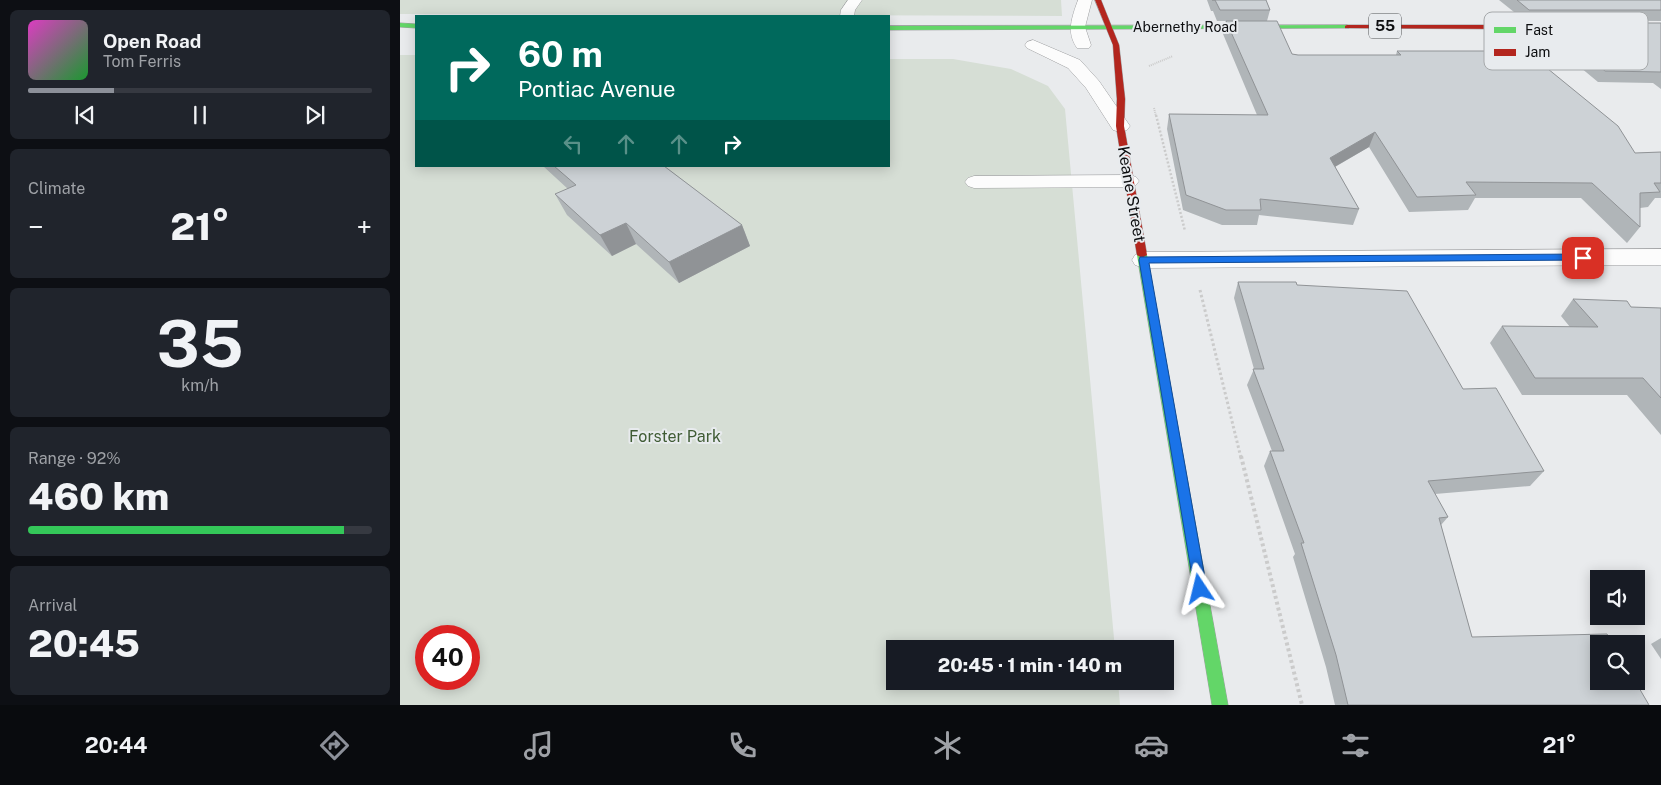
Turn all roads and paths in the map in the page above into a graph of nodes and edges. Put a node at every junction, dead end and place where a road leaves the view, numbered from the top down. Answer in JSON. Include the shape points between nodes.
{"nodes":[{"id":1,"x":856,"y":0,"type":"edge"},
{"id":2,"x":1085,"y":0,"type":"edge"},
{"id":3,"x":1098,"y":0,"type":"edge"},
{"id":4,"x":847,"y":15,"type":"edge"},
{"id":5,"x":400,"y":26,"type":"edge"},
{"id":6,"x":415,"y":26,"type":"edge"},
{"id":7,"x":1076,"y":27,"type":"junction"},
{"id":8,"x":1110,"y":27,"type":"junction"},
{"id":9,"x":1484,"y":27,"type":"edge"},
{"id":10,"x":890,"y":28,"type":"edge"},
{"id":11,"x":1028,"y":45,"type":"joint"},
{"id":12,"x":1082,"y":45,"type":"junction"},
{"id":13,"x":1121,"y":45,"type":"junction"},
{"id":14,"x":1120,"y":126,"type":"junction"},
{"id":15,"x":1130,"y":181,"type":"junction"},
{"id":16,"x":974,"y":182,"type":"dead end"},
{"id":17,"x":1661,"y":257,"type":"edge"},
{"id":18,"x":1144,"y":260,"type":"junction"},
{"id":19,"x":1220,"y":705,"type":"edge"}],
"edges":[{"from":1,"to":4,"type":"street"},
{"from":2,"to":7,"type":"street"},
{"from":3,"to":8,"type":"main road","name":"Keane Street"},
{"from":5,"to":6,"type":"main road"},
{"from":7,"to":8,"type":"main road","name":"Abernethy Road","number":"55"},
{"from":7,"to":10,"type":"main road","name":"Abernethy Road","number":"55"},
{"from":7,"to":12,"type":"street"},
{"from":8,"to":9,"type":"main road","name":"Abernethy Road","number":"55"},
{"from":8,"to":13,"type":"main road","name":"Keane Street"},
{"from":11,"to":12,"type":"main road","name":"Abernethy Road"},
{"from":11,"to":14,"type":"street","name":"Keane Street","via":[[1074,64],[1093,85]]},
{"from":12,"to":13,"type":"main road","name":"Abernethy Road"},
{"from":13,"to":14,"type":"main road","name":"Keane Street"},
{"from":14,"to":15,"type":"main road","name":"Keane Street"},
{"from":15,"to":16,"type":"lane"},
{"from":15,"to":18,"type":"main road","name":"Keane Street"},
{"from":17,"to":18,"type":"street"},
{"from":18,"to":19,"type":"main road","name":"Keane Street"}]}
